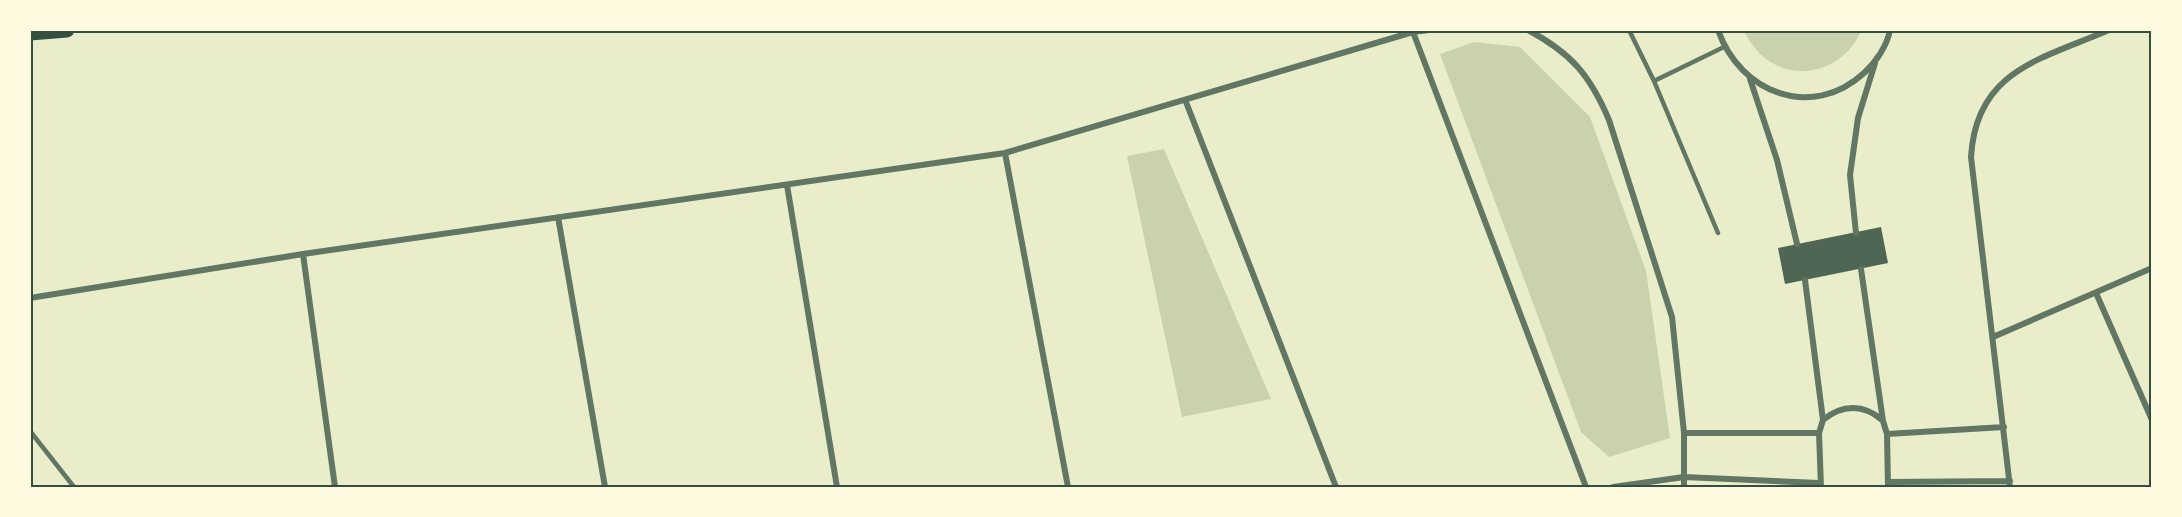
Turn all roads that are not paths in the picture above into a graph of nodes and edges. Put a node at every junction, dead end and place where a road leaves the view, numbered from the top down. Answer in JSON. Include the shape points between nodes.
{"nodes":[{"id":1,"x":68,"y":30,"type":"edge"},
{"id":2,"x":1429,"y":30,"type":"edge"},
{"id":3,"x":1528,"y":30,"type":"edge"},
{"id":4,"x":1718,"y":30,"type":"edge"},
{"id":5,"x":1890,"y":30,"type":"edge"},
{"id":6,"x":2109,"y":30,"type":"edge"},
{"id":7,"x":1413,"y":32,"type":"junction"},
{"id":8,"x":1630,"y":32,"type":"dead end"},
{"id":9,"x":30,"y":33,"type":"edge"},
{"id":10,"x":1724,"y":47,"type":"junction"},
{"id":11,"x":1875,"y":63,"type":"junction"},
{"id":12,"x":1750,"y":79,"type":"junction"},
{"id":13,"x":1654,"y":81,"type":"junction"},
{"id":14,"x":1186,"y":102,"type":"junction"},
{"id":15,"x":1005,"y":153,"type":"junction"},
{"id":16,"x":786,"y":185,"type":"junction"},
{"id":17,"x":558,"y":217,"type":"junction"},
{"id":18,"x":1718,"y":233,"type":"dead end"},
{"id":19,"x":1856,"y":233,"type":"dead end"},
{"id":20,"x":1797,"y":244,"type":"dead end"},
{"id":21,"x":303,"y":254,"type":"junction"},
{"id":22,"x":2152,"y":268,"type":"edge"},
{"id":23,"x":1861,"y":269,"type":"dead end"},
{"id":24,"x":1804,"y":280,"type":"dead end"},
{"id":25,"x":2096,"y":293,"type":"junction"},
{"id":26,"x":30,"y":298,"type":"edge"},
{"id":27,"x":1993,"y":337,"type":"junction"},
{"id":28,"x":1823,"y":420,"type":"junction"},
{"id":29,"x":2152,"y":420,"type":"edge"},
{"id":30,"x":1883,"y":421,"type":"junction"},
{"id":31,"x":2004,"y":427,"type":"junction"},
{"id":32,"x":30,"y":431,"type":"edge"},
{"id":33,"x":1684,"y":433,"type":"junction"},
{"id":34,"x":1819,"y":433,"type":"junction"},
{"id":35,"x":1887,"y":434,"type":"junction"},
{"id":36,"x":1684,"y":477,"type":"junction"},
{"id":37,"x":2010,"y":484,"type":"edge"},
{"id":38,"x":1820,"y":485,"type":"edge"},
{"id":39,"x":1888,"y":485,"type":"edge"},
{"id":40,"x":74,"y":487,"type":"edge"},
{"id":41,"x":335,"y":487,"type":"edge"},
{"id":42,"x":605,"y":487,"type":"edge"},
{"id":43,"x":837,"y":487,"type":"edge"},
{"id":44,"x":1068,"y":487,"type":"edge"},
{"id":45,"x":1336,"y":487,"type":"edge"},
{"id":46,"x":1586,"y":487,"type":"edge"},
{"id":47,"x":1613,"y":487,"type":"edge"},
{"id":48,"x":1684,"y":487,"type":"edge"}],
"edges":[{"from":1,"to":9,"type":"main road"},
{"from":2,"to":7,"type":"street"},
{"from":3,"to":33,"type":"street","via":[[1554,44],[1578,64],[1597,90],[1609,120],[1672,317]]},
{"from":4,"to":10,"type":"street"},
{"from":5,"to":11,"type":"street"},
{"from":6,"to":27,"type":"street","via":[[2005,79],[1990,94],[1979,114],[1972,135],[1971,157]]},
{"from":7,"to":14,"type":"street"},
{"from":7,"to":46,"type":"street"},
{"from":8,"to":13,"type":"lane"},
{"from":10,"to":12,"type":"street"},
{"from":10,"to":13,"type":"lane"},
{"from":11,"to":12,"type":"street","via":[[1838,90],[1802,97],[1774,92]]},
{"from":11,"to":19,"type":"street","via":[[1858,118],[1850,175]]},
{"from":12,"to":20,"type":"street","via":[[1777,160]]},
{"from":13,"to":18,"type":"lane"},
{"from":14,"to":15,"type":"street"},
{"from":14,"to":45,"type":"street"},
{"from":15,"to":16,"type":"street"},
{"from":15,"to":44,"type":"street"},
{"from":16,"to":17,"type":"street"},
{"from":16,"to":43,"type":"street"},
{"from":17,"to":21,"type":"street"},
{"from":17,"to":42,"type":"street"},
{"from":21,"to":26,"type":"street"},
{"from":21,"to":41,"type":"street"},
{"from":22,"to":25,"type":"street"},
{"from":23,"to":30,"type":"street"},
{"from":24,"to":28,"type":"street"},
{"from":25,"to":27,"type":"street"},
{"from":25,"to":29,"type":"street"},
{"from":27,"to":31,"type":"street"},
{"from":28,"to":30,"type":"street","via":[[1836,411],[1853,407],[1869,411]]},
{"from":28,"to":34,"type":"street"},
{"from":30,"to":35,"type":"street"},
{"from":31,"to":35,"type":"street"},
{"from":31,"to":37,"type":"street"},
{"from":32,"to":40,"type":"lane"},
{"from":33,"to":34,"type":"street"},
{"from":33,"to":36,"type":"street"},
{"from":34,"to":38,"type":"street"},
{"from":35,"to":39,"type":"street"},
{"from":36,"to":38,"type":"street"},
{"from":36,"to":47,"type":"street"},
{"from":36,"to":48,"type":"street"},
{"from":37,"to":39,"type":"street"}]}
